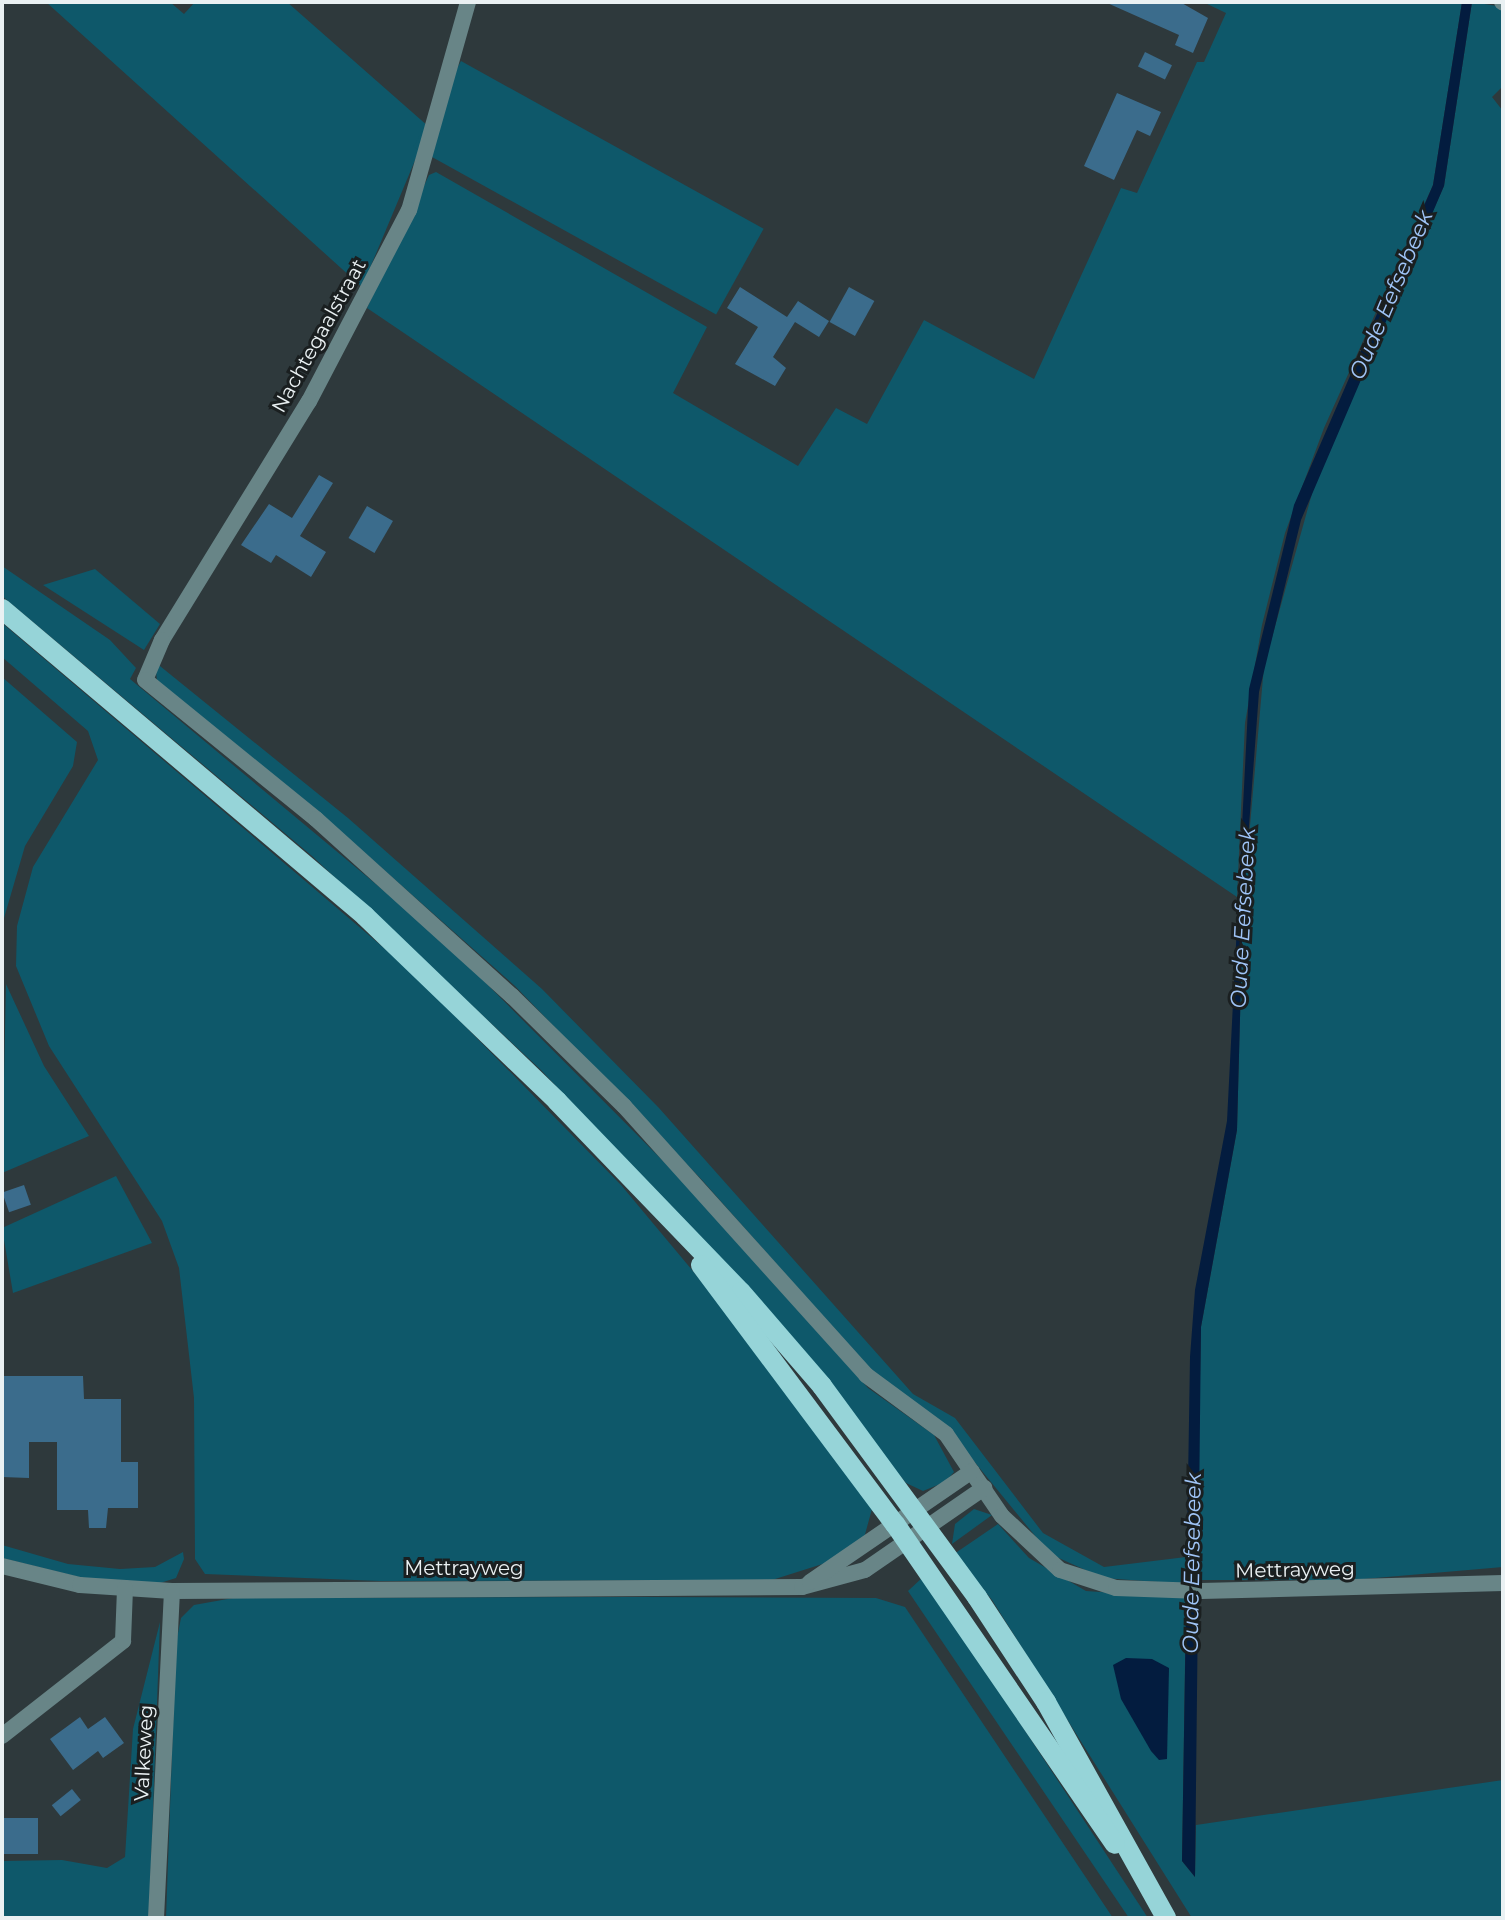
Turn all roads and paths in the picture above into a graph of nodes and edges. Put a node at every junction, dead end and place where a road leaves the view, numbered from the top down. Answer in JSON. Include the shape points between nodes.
{"nodes":[{"id":1,"x":468,"y":2,"type":"edge"},
{"id":2,"x":2,"y":609,"type":"edge"},
{"id":3,"x":148,"y":664,"type":"joint"},
{"id":4,"x":686,"y":1242,"type":"junction"},
{"id":5,"x":972,"y":1471,"type":"junction"},
{"id":6,"x":984,"y":1488,"type":"junction"},
{"id":7,"x":916,"y":1510,"type":"junction"},
{"id":8,"x":895,"y":1524,"type":"junction"},
{"id":9,"x":928,"y":1527,"type":"junction"},
{"id":10,"x":907,"y":1542,"type":"junction"},
{"id":11,"x":2,"y":1566,"type":"edge"},
{"id":12,"x":1503,"y":1583,"type":"edge"},
{"id":13,"x":802,"y":1587,"type":"junction"},
{"id":14,"x":125,"y":1588,"type":"junction"},
{"id":15,"x":172,"y":1591,"type":"junction"},
{"id":16,"x":2,"y":1736,"type":"edge"},
{"id":17,"x":1132,"y":1865,"type":"junction"},
{"id":18,"x":156,"y":1918,"type":"edge"},
{"id":19,"x":1166,"y":1918,"type":"edge"}],
"edges":[{"from":1,"to":3,"type":"street","name":"Nachtegaalstraat","via":[[409,210],[309,401]]},
{"from":2,"to":4,"type":"main road","via":[[432,978]]},
{"from":3,"to":5,"type":"street","name":"Mettrayweg","via":[[145,680],[316,819],[512,996],[624,1106],[866,1375],[946,1434]]},
{"from":4,"to":7,"type":"main road","via":[[741,1292],[822,1386]]},
{"from":4,"to":8,"type":"main road"},
{"from":5,"to":6,"type":"street","name":"Mettrayweg"},
{"from":5,"to":7,"type":"street"},
{"from":6,"to":9,"type":"street","name":"Mettrayweg"},
{"from":6,"to":12,"type":"street","name":"Mettrayweg","via":[[1035,1553],[1060,1570],[1116,1588],[1201,1591]]},
{"from":7,"to":8,"type":"street"},
{"from":7,"to":9,"type":"main road"},
{"from":8,"to":10,"type":"main road"},
{"from":8,"to":13,"type":"street"},
{"from":9,"to":10,"type":"street","name":"Mettrayweg"},
{"from":9,"to":17,"type":"main road","via":[[1046,1702]]},
{"from":10,"to":13,"type":"street","name":"Mettrayweg","via":[[849,1578]]},
{"from":10,"to":17,"type":"main road","via":[[1097,1823]]},
{"from":11,"to":14,"type":"street","name":"Mettrayweg","via":[[80,1585]]},
{"from":13,"to":15,"type":"street","name":"Mettrayweg"},
{"from":14,"to":15,"type":"street","name":"Mettrayweg"},
{"from":14,"to":16,"type":"street","via":[[123,1641]]},
{"from":15,"to":18,"type":"street","name":"Valkeweg"},
{"from":17,"to":19,"type":"main road"}]}
